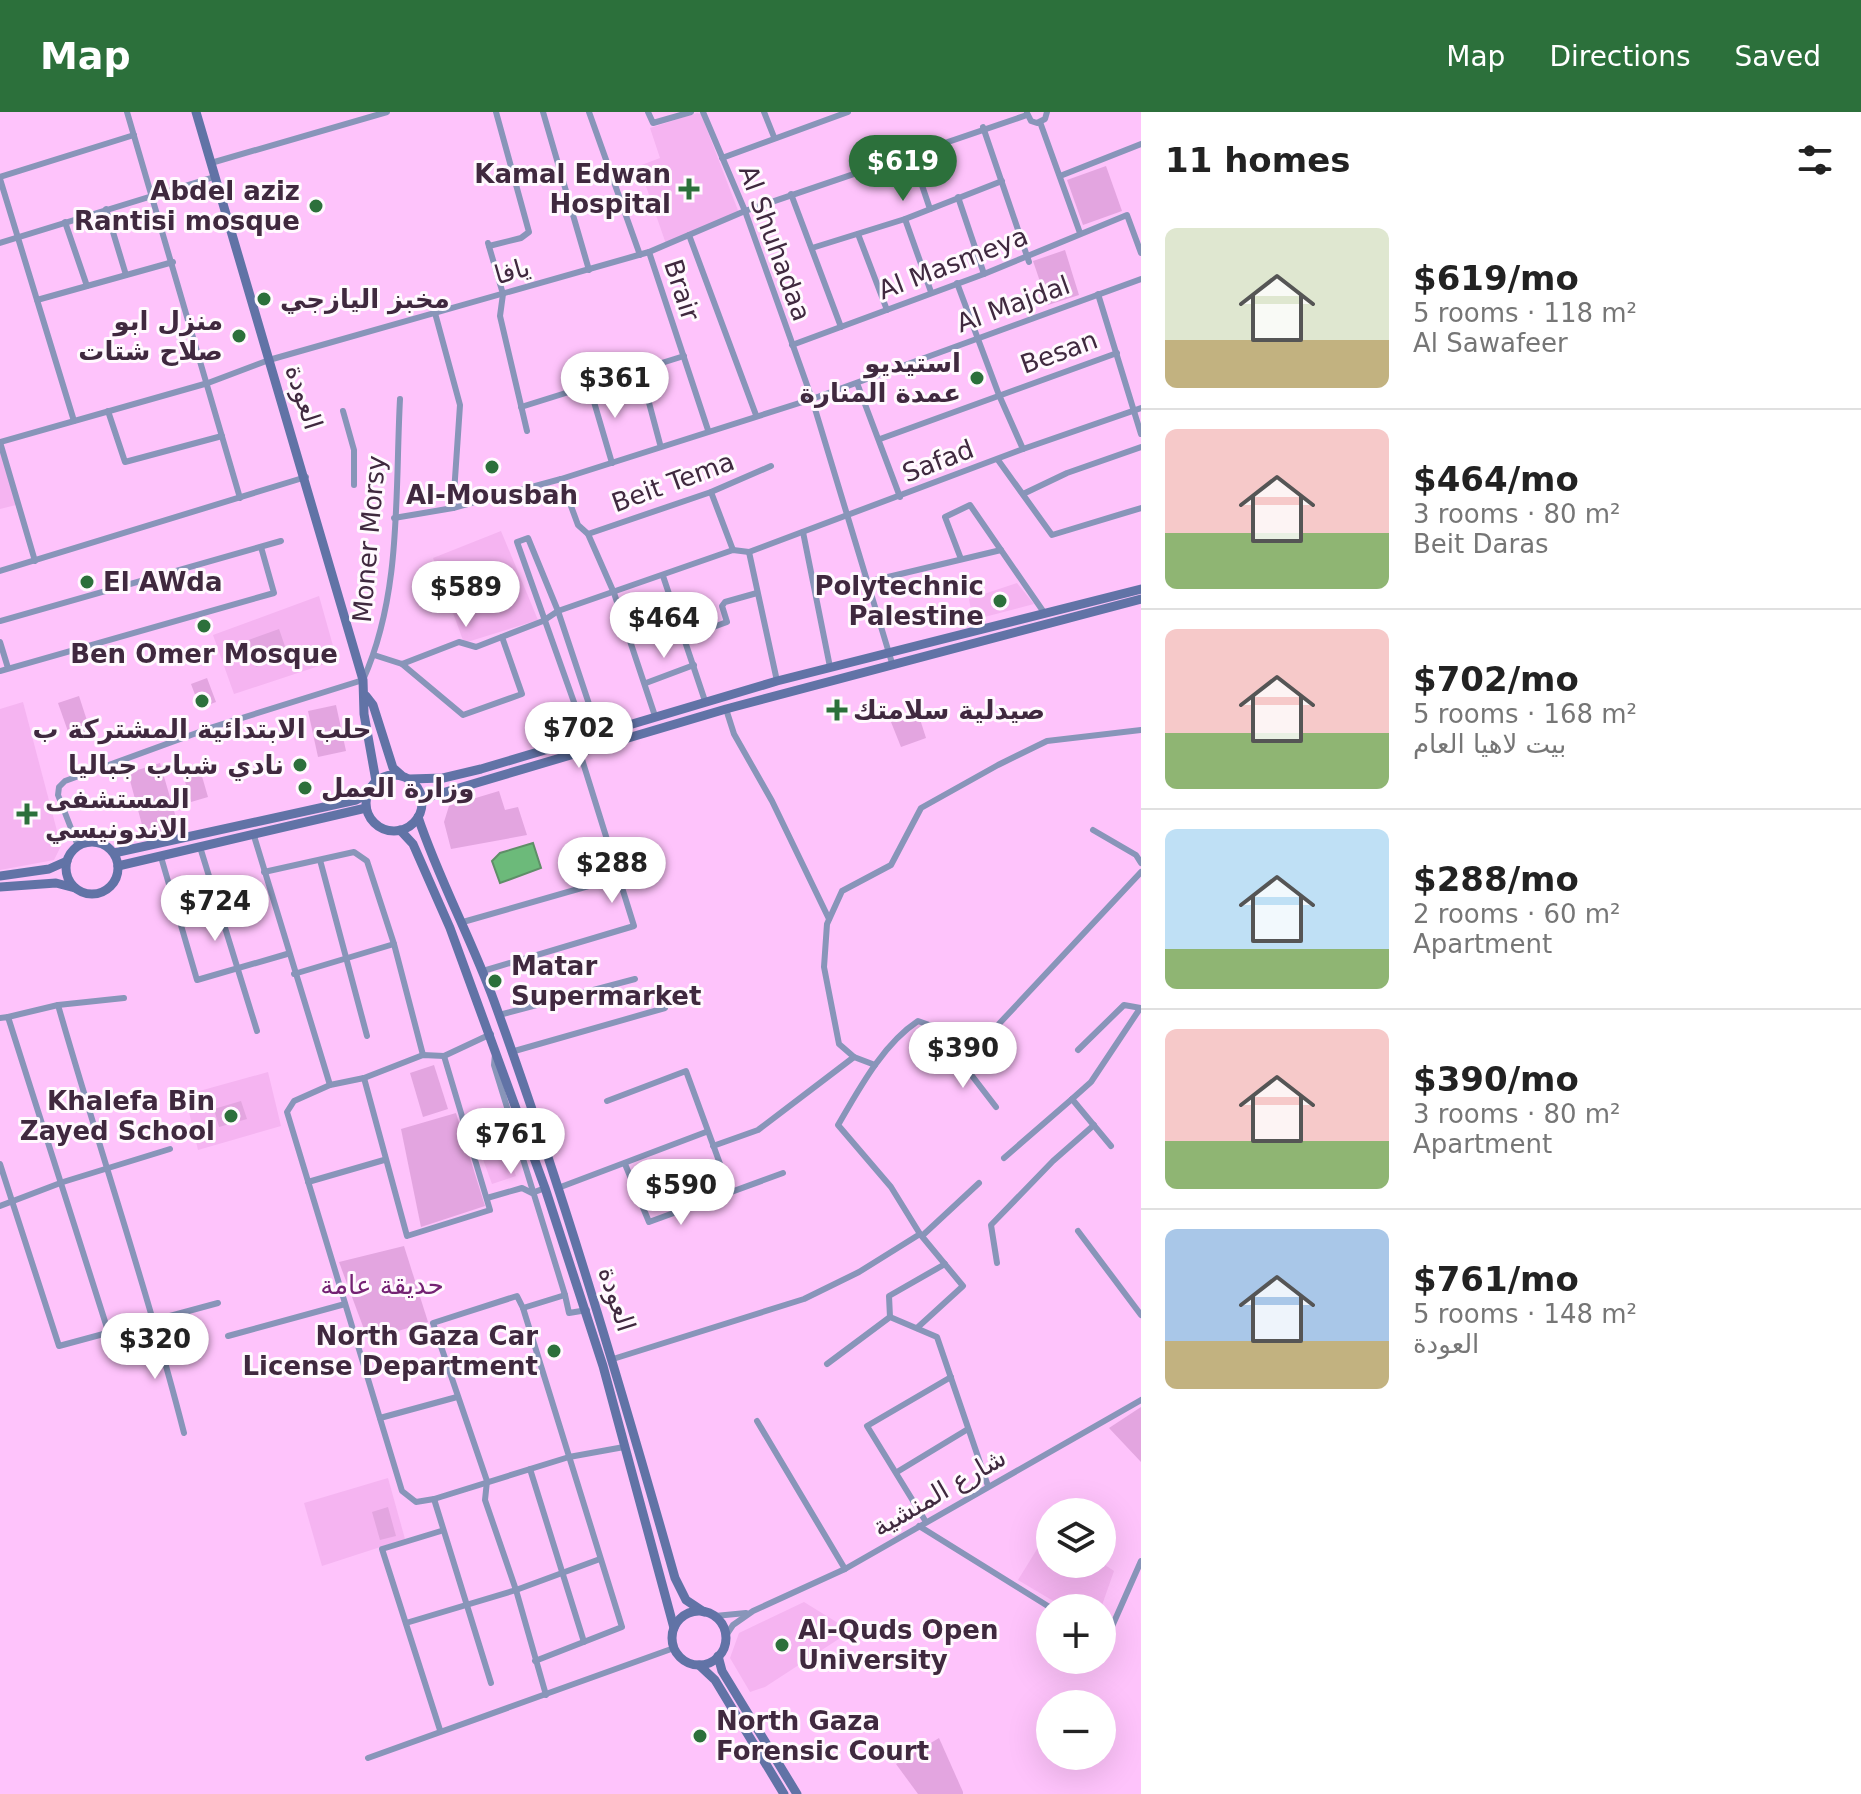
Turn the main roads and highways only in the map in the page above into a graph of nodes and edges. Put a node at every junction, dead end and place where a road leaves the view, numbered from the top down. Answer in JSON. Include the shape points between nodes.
{"nodes":[{"id":1,"x":196,"y":112,"type":"edge"},
{"id":2,"x":1141,"y":589,"type":"edge"},
{"id":3,"x":1141,"y":599,"type":"edge"},
{"id":4,"x":890,"y":658,"type":"junction"},
{"id":5,"x":366,"y":696,"type":"junction"},
{"id":6,"x":405,"y":777,"type":"junction"},
{"id":7,"x":376,"y":781,"type":"junction"},
{"id":8,"x":367,"y":794,"type":"junction"},
{"id":9,"x":422,"y":799,"type":"junction"},
{"id":10,"x":366,"y":808,"type":"junction"},
{"id":11,"x":418,"y":817,"type":"junction"},
{"id":12,"x":400,"y":830,"type":"junction"},
{"id":13,"x":114,"y":853,"type":"junction"},
{"id":14,"x":67,"y":861,"type":"junction"},
{"id":15,"x":118,"y":866,"type":"junction"},
{"id":16,"x":0,"y":876,"type":"edge"},
{"id":17,"x":0,"y":887,"type":"edge"},
{"id":18,"x":75,"y":888,"type":"junction"},
{"id":19,"x":704,"y":1612,"type":"junction"},
{"id":20,"x":674,"y":1628,"type":"junction"},
{"id":21,"x":718,"y":1656,"type":"junction"},
{"id":22,"x":699,"y":1665,"type":"junction"},
{"id":23,"x":784,"y":1794,"type":"edge"},
{"id":24,"x":797,"y":1794,"type":"edge"}],
"edges":[{"from":1,"to":5,"type":"main road","name":"العودة"},
{"from":2,"to":4,"type":"main road","via":[[1043,611]]},
{"from":3,"to":4,"type":"main road"},
{"from":4,"to":6,"type":"main road","via":[[777,681],[443,778]]},
{"from":4,"to":9,"type":"main road"},
{"from":5,"to":6,"type":"main road","name":"العودة","via":[[393,768]]},
{"from":5,"to":7,"type":"main road","name":"العودة","via":[[364,714]]},
{"from":6,"to":7,"type":"main road"},
{"from":6,"to":9,"type":"main road"},
{"from":7,"to":8,"type":"main road"},
{"from":8,"to":10,"type":"main road"},
{"from":8,"to":13,"type":"main road"},
{"from":9,"to":11,"type":"main road"},
{"from":10,"to":12,"type":"main road","via":[[379,826]]},
{"from":10,"to":15,"type":"main road"},
{"from":11,"to":12,"type":"main road"},
{"from":11,"to":19,"type":"main road","name":"العودة","via":[[483,971],[558,1188],[675,1578],[686,1600]]},
{"from":12,"to":20,"type":"main road","name":"العودة","via":[[413,844],[437,894],[587,1310]]},
{"from":13,"to":14,"type":"main road","via":[[98,842],[78,846]]},
{"from":13,"to":15,"type":"main road"},
{"from":14,"to":16,"type":"main road"},
{"from":14,"to":18,"type":"main road"},
{"from":15,"to":18,"type":"main road","via":[[114,882],[105,890],[88,894]]},
{"from":17,"to":18,"type":"main road","via":[[56,883]]},
{"from":19,"to":20,"type":"main road","via":[[687,1614]]},
{"from":19,"to":21,"type":"main road","via":[[715,1616],[725,1637]]},
{"from":20,"to":22,"type":"main road","via":[[674,1648],[682,1659]]},
{"from":21,"to":22,"type":"main road"},
{"from":21,"to":24,"type":"main road"},
{"from":22,"to":23,"type":"main road","via":[[715,1680]]}]}
